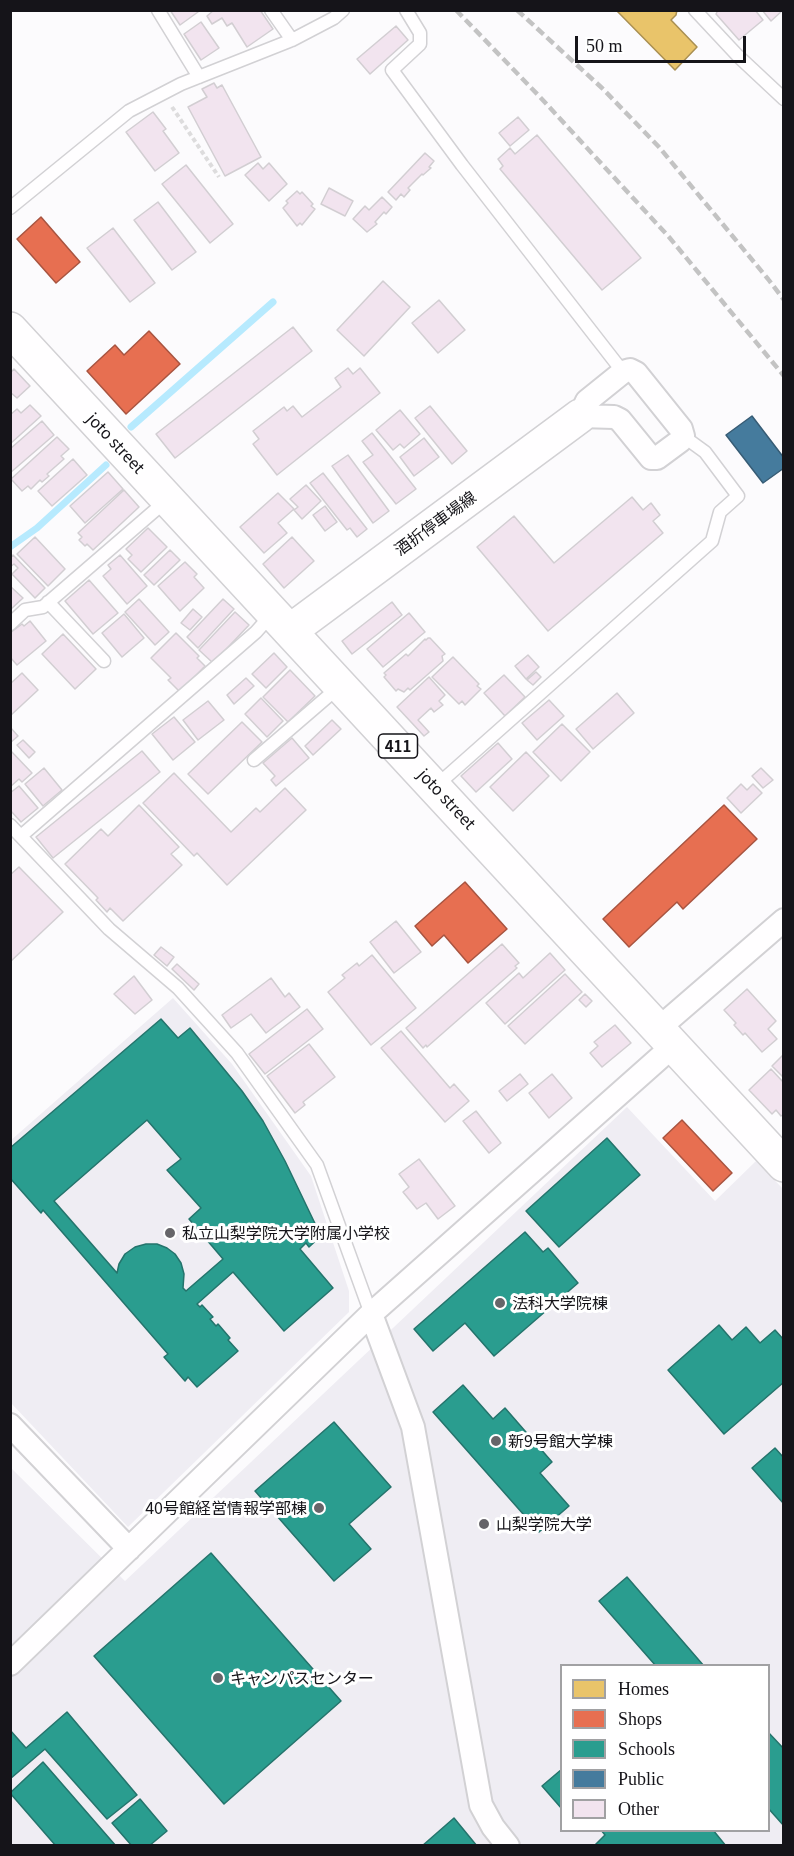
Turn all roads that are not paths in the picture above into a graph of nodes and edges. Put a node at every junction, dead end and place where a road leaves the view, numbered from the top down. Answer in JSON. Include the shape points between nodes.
{"nodes":[{"id":1,"x":158,"y":10,"type":"edge"},
{"id":2,"x":270,"y":10,"type":"edge"},
{"id":3,"x":343,"y":10,"type":"edge"},
{"id":4,"x":406,"y":10,"type":"edge"},
{"id":5,"x":695,"y":10,"type":"edge"},
{"id":6,"x":292,"y":40,"type":"junction"},
{"id":7,"x":198,"y":77,"type":"junction"},
{"id":8,"x":783,"y":99,"type":"edge"},
{"id":9,"x":10,"y":208,"type":"edge"},
{"id":10,"x":10,"y":329,"type":"edge"},
{"id":11,"x":623,"y":372,"type":"junction"},
{"id":12,"x":580,"y":416,"type":"junction"},
{"id":13,"x":683,"y":436,"type":"junction"},
{"id":14,"x":168,"y":500,"type":"junction"},
{"id":15,"x":48,"y":602,"type":"junction"},
{"id":16,"x":281,"y":622,"type":"junction"},
{"id":17,"x":10,"y":624,"type":"edge"},
{"id":18,"x":104,"y":661,"type":"dead end"},
{"id":19,"x":340,"y":686,"type":"junction"},
{"id":20,"x":254,"y":760,"type":"dead end"},
{"id":21,"x":435,"y":786,"type":"junction"},
{"id":22,"x":10,"y":825,"type":"edge"},
{"id":23,"x":21,"y":836,"type":"junction"},
{"id":24,"x":783,"y":920,"type":"edge"},
{"id":25,"x":665,"y":1037,"type":"junction"},
{"id":26,"x":783,"y":1165,"type":"edge"},
{"id":27,"x":371,"y":1314,"type":"junction"},
{"id":28,"x":10,"y":1425,"type":"edge"},
{"id":29,"x":129,"y":1549,"type":"junction"},
{"id":30,"x":10,"y":1664,"type":"edge"},
{"id":31,"x":508,"y":1845,"type":"edge"}],
"edges":[{"from":1,"to":7,"type":"lane"},
{"from":2,"to":6,"type":"lane"},
{"from":3,"to":6,"type":"lane"},
{"from":4,"to":11,"type":"lane","via":[[420,33],[420,44],[392,70]]},
{"from":5,"to":8,"type":"lane"},
{"from":6,"to":7,"type":"lane"},
{"from":7,"to":9,"type":"lane","via":[[129,111]]},
{"from":10,"to":14,"type":"main road","name":"joto street","number":"411"},
{"from":11,"to":12,"type":"street","via":[[587,401]]},
{"from":11,"to":13,"type":"street","via":[[636,373]]},
{"from":12,"to":13,"type":"street","via":[[620,420],[651,458],[662,456]]},
{"from":12,"to":16,"type":"main road","name":"酒折停車場線"},
{"from":13,"to":21,"type":"lane","via":[[705,452],[738,496],[720,512],[712,541]]},
{"from":14,"to":15,"type":"lane"},
{"from":14,"to":16,"type":"main road","name":"joto street","number":"411"},
{"from":15,"to":17,"type":"lane","via":[[43,607],[25,610]]},
{"from":15,"to":18,"type":"lane"},
{"from":16,"to":19,"type":"main road","name":"joto street","number":"411"},
{"from":16,"to":23,"type":"lane","via":[[256,632]]},
{"from":19,"to":20,"type":"lane"},
{"from":19,"to":21,"type":"main road","name":"joto street","number":"411"},
{"from":21,"to":25,"type":"main road","name":"joto street","number":"411"},
{"from":22,"to":23,"type":"lane"},
{"from":23,"to":27,"type":"lane","via":[[109,929],[178,988],[237,1053],[317,1165]]},
{"from":24,"to":25,"type":"street"},
{"from":25,"to":26,"type":"main road","name":"joto street","number":"411"},
{"from":25,"to":27,"type":"street"},
{"from":27,"to":29,"type":"street"},
{"from":27,"to":31,"type":"street","via":[[413,1427],[481,1805]]},
{"from":28,"to":29,"type":"street"},
{"from":29,"to":30,"type":"street"}]}
